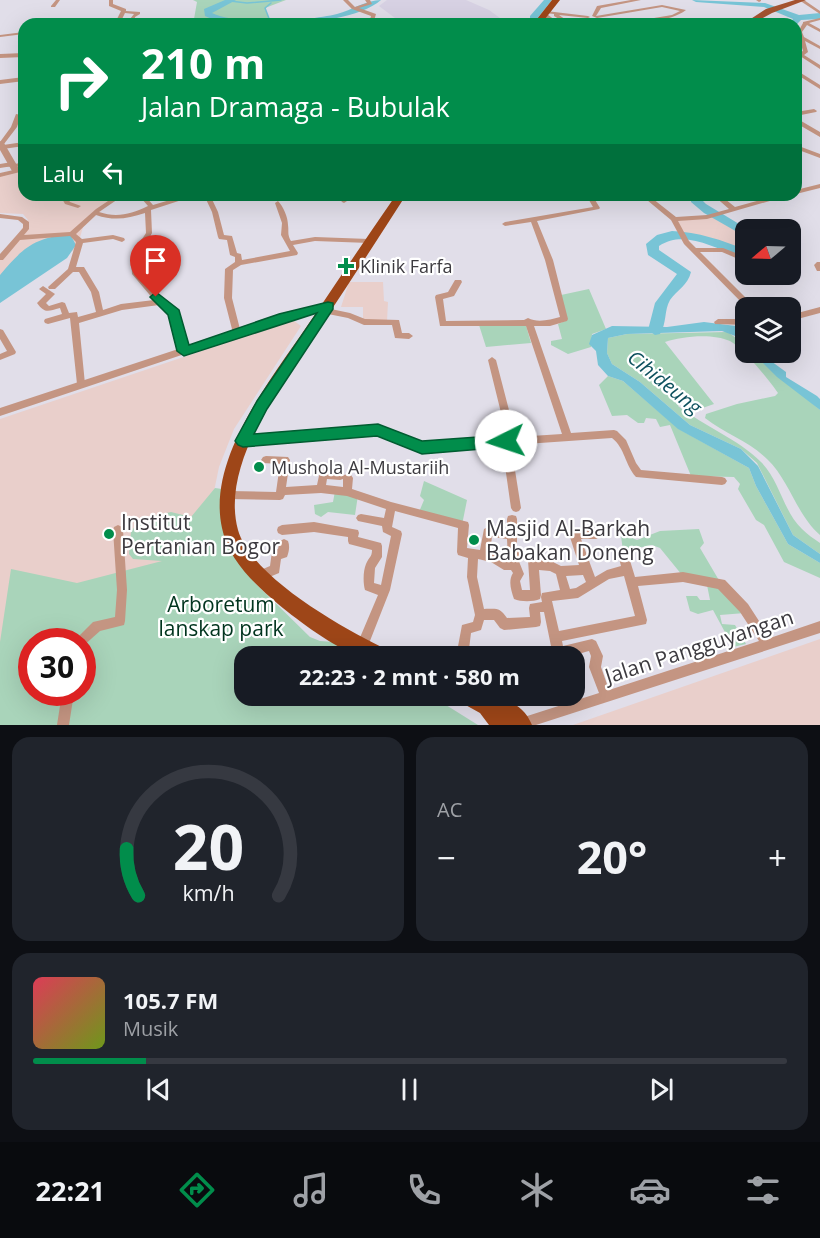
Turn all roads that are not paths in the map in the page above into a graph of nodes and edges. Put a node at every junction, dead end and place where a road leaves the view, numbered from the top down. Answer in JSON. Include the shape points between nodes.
{"nodes":[{"id":1,"x":58,"y":0,"type":"edge"},
{"id":2,"x":111,"y":0,"type":"edge"},
{"id":3,"x":345,"y":0,"type":"edge"},
{"id":4,"x":367,"y":0,"type":"edge"},
{"id":5,"x":556,"y":0,"type":"edge"},
{"id":6,"x":639,"y":0,"type":"edge"},
{"id":7,"x":803,"y":0,"type":"edge"},
{"id":8,"x":593,"y":2,"type":"dead end"},
{"id":9,"x":615,"y":2,"type":"edge"},
{"id":10,"x":53,"y":6,"type":"dead end"},
{"id":11,"x":599,"y":7,"type":"junction"},
{"id":12,"x":358,"y":8,"type":"junction"},
{"id":13,"x":123,"y":12,"type":"junction"},
{"id":14,"x":820,"y":12,"type":"edge"},
{"id":15,"x":551,"y":13,"type":"junction"},
{"id":16,"x":664,"y":17,"type":"joint"},
{"id":17,"x":120,"y":18,"type":"edge"},
{"id":18,"x":135,"y":18,"type":"edge"},
{"id":19,"x":373,"y":18,"type":"edge"},
{"id":20,"x":545,"y":18,"type":"edge"},
{"id":21,"x":554,"y":18,"type":"edge"},
{"id":22,"x":560,"y":18,"type":"edge"},
{"id":23,"x":591,"y":18,"type":"edge"},
{"id":24,"x":658,"y":18,"type":"edge"},
{"id":25,"x":758,"y":18,"type":"edge"},
{"id":26,"x":820,"y":19,"type":"edge"},
{"id":27,"x":805,"y":22,"type":"junction"},
{"id":28,"x":820,"y":31,"type":"edge"},
{"id":29,"x":802,"y":32,"type":"edge"},
{"id":30,"x":18,"y":34,"type":"edge"},
{"id":31,"x":0,"y":36,"type":"edge"},
{"id":32,"x":802,"y":37,"type":"edge"},
{"id":33,"x":802,"y":39,"type":"edge"},
{"id":34,"x":820,"y":48,"type":"edge"},
{"id":35,"x":18,"y":54,"type":"edge"},
{"id":36,"x":802,"y":54,"type":"edge"},
{"id":37,"x":0,"y":56,"type":"edge"},
{"id":38,"x":802,"y":58,"type":"edge"},
{"id":39,"x":820,"y":68,"type":"edge"},
{"id":40,"x":802,"y":75,"type":"edge"},
{"id":41,"x":18,"y":80,"type":"edge"},
{"id":42,"x":0,"y":82,"type":"edge"},
{"id":43,"x":820,"y":87,"type":"edge"},
{"id":44,"x":814,"y":111,"type":"dead end"},
{"id":45,"x":802,"y":113,"type":"edge"},
{"id":46,"x":18,"y":115,"type":"dead end"},
{"id":47,"x":802,"y":124,"type":"edge"},
{"id":48,"x":820,"y":135,"type":"edge"},
{"id":49,"x":2,"y":144,"type":"edge"},
{"id":50,"x":18,"y":144,"type":"edge"},
{"id":51,"x":802,"y":146,"type":"edge"},
{"id":52,"x":802,"y":149,"type":"edge"},
{"id":53,"x":806,"y":150,"type":"junction"},
{"id":54,"x":820,"y":156,"type":"edge"},
{"id":55,"x":0,"y":166,"type":"edge"},
{"id":56,"x":18,"y":167,"type":"edge"},
{"id":57,"x":0,"y":175,"type":"edge"},
{"id":58,"x":820,"y":186,"type":"edge"},
{"id":59,"x":802,"y":190,"type":"edge"},
{"id":60,"x":66,"y":201,"type":"edge"},
{"id":61,"x":113,"y":201,"type":"edge"},
{"id":62,"x":146,"y":201,"type":"edge"},
{"id":63,"x":174,"y":201,"type":"edge"},
{"id":64,"x":210,"y":201,"type":"edge"},
{"id":65,"x":397,"y":201,"type":"edge"},
{"id":66,"x":593,"y":201,"type":"edge"},
{"id":67,"x":652,"y":201,"type":"edge"},
{"id":68,"x":723,"y":201,"type":"edge"},
{"id":69,"x":761,"y":201,"type":"edge"},
{"id":70,"x":278,"y":203,"type":"dead end"},
{"id":71,"x":78,"y":206,"type":"dead end"},
{"id":72,"x":150,"y":208,"type":"junction"},
{"id":73,"x":732,"y":208,"type":"junction"},
{"id":74,"x":95,"y":213,"type":"junction"},
{"id":75,"x":0,"y":216,"type":"edge"},
{"id":76,"x":533,"y":219,"type":"junction"},
{"id":77,"x":674,"y":219,"type":"junction"},
{"id":78,"x":506,"y":224,"type":"dead end"},
{"id":79,"x":72,"y":234,"type":"junction"},
{"id":80,"x":18,"y":238,"type":"junction"},
{"id":81,"x":122,"y":240,"type":"dead end"},
{"id":82,"x":80,"y":241,"type":"junction"},
{"id":83,"x":369,"y":241,"type":"junction"},
{"id":84,"x":290,"y":243,"type":"junction"},
{"id":85,"x":693,"y":250,"type":"junction"},
{"id":86,"x":735,"y":255,"type":"edge"},
{"id":87,"x":1,"y":256,"type":"edge"},
{"id":88,"x":239,"y":263,"type":"junction"},
{"id":89,"x":820,"y":264,"type":"edge"},
{"id":90,"x":820,"y":269,"type":"edge"},
{"id":91,"x":71,"y":270,"type":"junction"},
{"id":92,"x":458,"y":282,"type":"dead end"},
{"id":93,"x":52,"y":287,"type":"dead end"},
{"id":94,"x":44,"y":290,"type":"dead end"},
{"id":95,"x":741,"y":297,"type":"edge"},
{"id":96,"x":161,"y":302,"type":"junction"},
{"id":97,"x":327,"y":309,"type":"junction"},
{"id":98,"x":820,"y":310,"type":"edge"},
{"id":99,"x":100,"y":314,"type":"junction"},
{"id":100,"x":801,"y":315,"type":"edge"},
{"id":101,"x":67,"y":316,"type":"junction"},
{"id":102,"x":48,"y":321,"type":"dead end"},
{"id":103,"x":75,"y":321,"type":"junction"},
{"id":104,"x":528,"y":321,"type":"junction"},
{"id":105,"x":718,"y":322,"type":"dead end"},
{"id":106,"x":735,"y":322,"type":"edge"},
{"id":107,"x":0,"y":332,"type":"edge"},
{"id":108,"x":237,"y":333,"type":"junction"},
{"id":109,"x":409,"y":336,"type":"dead end"},
{"id":110,"x":4,"y":344,"type":"edge"},
{"id":111,"x":184,"y":351,"type":"junction"},
{"id":112,"x":0,"y":357,"type":"edge"},
{"id":113,"x":492,"y":360,"type":"dead end"},
{"id":114,"x":81,"y":384,"type":"junction"},
{"id":115,"x":0,"y":412,"type":"edge"},
{"id":116,"x":567,"y":436,"type":"junction"},
{"id":117,"x":243,"y":441,"type":"junction"},
{"id":118,"x":509,"y":441,"type":"junction"},
{"id":119,"x":266,"y":460,"type":"dead end"},
{"id":120,"x":722,"y":481,"type":"dead end"},
{"id":121,"x":321,"y":489,"type":"junction"},
{"id":122,"x":281,"y":491,"type":"junction"},
{"id":123,"x":346,"y":492,"type":"junction"},
{"id":124,"x":229,"y":495,"type":"junction"},
{"id":125,"x":391,"y":506,"type":"junction"},
{"id":126,"x":516,"y":508,"type":"dead end"},
{"id":127,"x":361,"y":518,"type":"dead end"},
{"id":128,"x":512,"y":519,"type":"dead end"},
{"id":129,"x":388,"y":523,"type":"junction"},
{"id":130,"x":118,"y":530,"type":"dead end"},
{"id":131,"x":282,"y":530,"type":"dead end"},
{"id":132,"x":596,"y":534,"type":"dead end"},
{"id":133,"x":512,"y":535,"type":"junction"},
{"id":134,"x":284,"y":544,"type":"dead end"},
{"id":135,"x":623,"y":554,"type":"dead end"},
{"id":136,"x":478,"y":555,"type":"junction"},
{"id":137,"x":513,"y":559,"type":"junction"},
{"id":138,"x":534,"y":564,"type":"junction"},
{"id":139,"x":586,"y":570,"type":"junction"},
{"id":140,"x":627,"y":570,"type":"junction"},
{"id":141,"x":560,"y":572,"type":"junction"},
{"id":142,"x":260,"y":576,"type":"junction"},
{"id":143,"x":631,"y":582,"type":"junction"},
{"id":144,"x":593,"y":584,"type":"junction"},
{"id":145,"x":384,"y":592,"type":"junction"},
{"id":146,"x":566,"y":594,"type":"junction"},
{"id":147,"x":548,"y":606,"type":"junction"},
{"id":148,"x":480,"y":615,"type":"junction"},
{"id":149,"x":820,"y":627,"type":"edge"},
{"id":150,"x":95,"y":628,"type":"edge"},
{"id":151,"x":555,"y":637,"type":"junction"},
{"id":152,"x":767,"y":644,"type":"junction"},
{"id":153,"x":358,"y":646,"type":"edge"},
{"id":154,"x":363,"y":646,"type":"edge"},
{"id":155,"x":464,"y":646,"type":"edge"},
{"id":156,"x":557,"y":646,"type":"edge"},
{"id":157,"x":585,"y":647,"type":"edge"},
{"id":158,"x":606,"y":697,"type":"junction"},
{"id":159,"x":66,"y":706,"type":"edge"},
{"id":160,"x":489,"y":706,"type":"edge"},
{"id":161,"x":63,"y":725,"type":"edge"},
{"id":162,"x":514,"y":725,"type":"edge"}],
"edges":[{"from":1,"to":10,"type":"street"},
{"from":2,"to":13,"type":"street","via":[[111,5]]},
{"from":3,"to":12,"type":"street"},
{"from":4,"to":12,"type":"street","via":[[370,3]]},
{"from":5,"to":15,"type":"highway"},
{"from":6,"to":9,"type":"street"},
{"from":7,"to":14,"type":"street"},
{"from":7,"to":25,"type":"main road"},
{"from":8,"to":11,"type":"street"},
{"from":9,"to":11,"type":"street"},
{"from":11,"to":23,"type":"street"},
{"from":12,"to":19,"type":"street","via":[[374,15]]},
{"from":13,"to":17,"type":"street"},
{"from":13,"to":18,"type":"street","via":[[138,13]]},
{"from":15,"to":20,"type":"highway"},
{"from":15,"to":21,"type":"street"},
{"from":15,"to":22,"type":"street"},
{"from":15,"to":23,"type":"street"},
{"from":16,"to":23,"type":"street","via":[[684,10],[662,6]]},
{"from":16,"to":24,"type":"street"},
{"from":26,"to":27,"type":"street"},
{"from":27,"to":28,"type":"street"},
{"from":27,"to":29,"type":"street"},
{"from":30,"to":31,"type":"street"},
{"from":32,"to":34,"type":"street"},
{"from":33,"to":36,"type":"street","via":[[806,52]]},
{"from":35,"to":37,"type":"street"},
{"from":38,"to":39,"type":"street"},
{"from":40,"to":43,"type":"street"},
{"from":41,"to":42,"type":"street"},
{"from":44,"to":45,"type":"street"},
{"from":46,"to":49,"type":"street"},
{"from":47,"to":48,"type":"street"},
{"from":49,"to":50,"type":"street"},
{"from":49,"to":56,"type":"street"},
{"from":51,"to":53,"type":"street"},
{"from":52,"to":53,"type":"street"},
{"from":53,"to":54,"type":"street"},
{"from":55,"to":56,"type":"street"},
{"from":56,"to":57,"type":"street"},
{"from":58,"to":59,"type":"street"},
{"from":60,"to":71,"type":"street"},
{"from":61,"to":74,"type":"street"},
{"from":62,"to":72,"type":"street"},
{"from":63,"to":72,"type":"street"},
{"from":64,"to":88,"type":"street","via":[[221,237],[230,238]]},
{"from":65,"to":83,"type":"highway"},
{"from":66,"to":76,"type":"street","via":[[597,208]]},
{"from":67,"to":77,"type":"street"},
{"from":68,"to":73,"type":"street"},
{"from":69,"to":73,"type":"street"},
{"from":70,"to":84,"type":"street","via":[[285,223],[284,235]]},
{"from":72,"to":74,"type":"street","via":[[124,219]]},
{"from":72,"to":96,"type":"street","via":[[149,232],[135,256],[136,274]]},
{"from":73,"to":77,"type":"street","via":[[714,215]]},
{"from":74,"to":79,"type":"street"},
{"from":75,"to":80,"type":"street","via":[[26,220],[26,229]]},
{"from":76,"to":78,"type":"street"},
{"from":76,"to":104,"type":"street","via":[[549,260],[564,319]]},
{"from":77,"to":85,"type":"street"},
{"from":79,"to":80,"type":"street"},
{"from":79,"to":82,"type":"street"},
{"from":80,"to":87,"type":"street"},
{"from":81,"to":82,"type":"street","via":[[113,237]]},
{"from":82,"to":91,"type":"street"},
{"from":83,"to":84,"type":"street","via":[[315,239]]},
{"from":83,"to":97,"type":"highway"},
{"from":84,"to":88,"type":"street","via":[[293,254]]},
{"from":85,"to":86,"type":"street","via":[[723,250]]},
{"from":85,"to":95,"type":"street"},
{"from":88,"to":108,"type":"street","via":[[229,269],[228,292]]},
{"from":89,"to":90,"type":"street"},
{"from":91,"to":93,"type":"street"},
{"from":91,"to":99,"type":"street","via":[[81,269],[95,292]]},
{"from":92,"to":104,"type":"street","via":[[451,294],[439,297],[443,324]]},
{"from":94,"to":101,"type":"street","via":[[51,294],[41,303],[47,309],[62,305]]},
{"from":96,"to":99,"type":"street"},
{"from":96,"to":111,"type":"street","via":[[174,314]]},
{"from":97,"to":108,"type":"street"},
{"from":97,"to":109,"type":"street","via":[[364,322],[396,322],[398,336]]},
{"from":97,"to":117,"type":"highway","via":[[262,405]]},
{"from":98,"to":100,"type":"street"},
{"from":99,"to":103,"type":"street"},
{"from":101,"to":102,"type":"street"},
{"from":101,"to":103,"type":"street","via":[[74,314]]},
{"from":103,"to":114,"type":"street"},
{"from":104,"to":116,"type":"street"},
{"from":105,"to":106,"type":"street"},
{"from":107,"to":110,"type":"street"},
{"from":108,"to":111,"type":"street"},
{"from":110,"to":112,"type":"street","via":[[12,352]]},
{"from":111,"to":114,"type":"street"},
{"from":113,"to":118,"type":"street"},
{"from":114,"to":115,"type":"street"},
{"from":116,"to":118,"type":"street"},
{"from":116,"to":120,"type":"street","via":[[616,435],[639,474]]},
{"from":117,"to":118,"type":"street","via":[[378,430],[422,447]]},
{"from":117,"to":124,"type":"highway","via":[[231,472]]},
{"from":118,"to":126,"type":"street"},
{"from":119,"to":122,"type":"street","via":[[285,460]]},
{"from":121,"to":122,"type":"street"},
{"from":121,"to":123,"type":"street"},
{"from":121,"to":123,"type":"street","via":[[323,474],[344,477]]},
{"from":122,"to":124,"type":"street","via":[[280,496]]},
{"from":123,"to":125,"type":"street"},
{"from":124,"to":142,"type":"highway","via":[[231,535]]},
{"from":125,"to":129,"type":"street"},
{"from":125,"to":136,"type":"street","via":[[464,527],[462,552]]},
{"from":127,"to":129,"type":"street"},
{"from":128,"to":133,"type":"street"},
{"from":129,"to":145,"type":"street","via":[[387,530],[397,534]]},
{"from":130,"to":150,"type":"street","via":[[120,621]]},
{"from":131,"to":145,"type":"street","via":[[314,527],[354,533],[352,541],[378,546],[377,557],[370,566],[369,585]]},
{"from":132,"to":139,"type":"street","via":[[574,534]]},
{"from":133,"to":136,"type":"street","via":[[488,532]]},
{"from":133,"to":137,"type":"street"},
{"from":134,"to":142,"type":"street","via":[[283,554],[276,555],[275,569]]},
{"from":135,"to":140,"type":"street"},
{"from":136,"to":137,"type":"street","via":[[494,557],[504,565]]},
{"from":136,"to":148,"type":"street","via":[[472,577]]},
{"from":137,"to":138,"type":"street","via":[[533,556]]},
{"from":137,"to":138,"type":"street","via":[[519,574],[515,580],[518,596],[536,595]]},
{"from":138,"to":141,"type":"street","via":[[551,566]]},
{"from":139,"to":141,"type":"street"},
{"from":139,"to":144,"type":"street"},
{"from":140,"to":143,"type":"street"},
{"from":140,"to":144,"type":"street"},
{"from":141,"to":146,"type":"street"},
{"from":142,"to":153,"type":"highway","via":[[306,614]]},
{"from":143,"to":151,"type":"street","via":[[642,620]]},
{"from":143,"to":152,"type":"street","via":[[683,577],[721,584],[744,608]]},
{"from":144,"to":146,"type":"street"},
{"from":145,"to":154,"type":"street"},
{"from":146,"to":147,"type":"street","via":[[546,597]]},
{"from":147,"to":148,"type":"street","via":[[534,608],[536,622],[504,624],[497,614]]},
{"from":147,"to":151,"type":"street"},
{"from":148,"to":155,"type":"street","via":[[477,626],[466,629]]},
{"from":149,"to":152,"type":"street","name":"Jalan Pangguyangan"},
{"from":151,"to":156,"type":"street"},
{"from":152,"to":158,"type":"street","name":"Jalan Pangguyangan"},
{"from":157,"to":158,"type":"street","via":[[592,645],[597,656],[595,667]]},
{"from":158,"to":162,"type":"street","name":"Jalan Pangguyangan"},
{"from":159,"to":161,"type":"street"},
{"from":160,"to":162,"type":"highway"}]}
